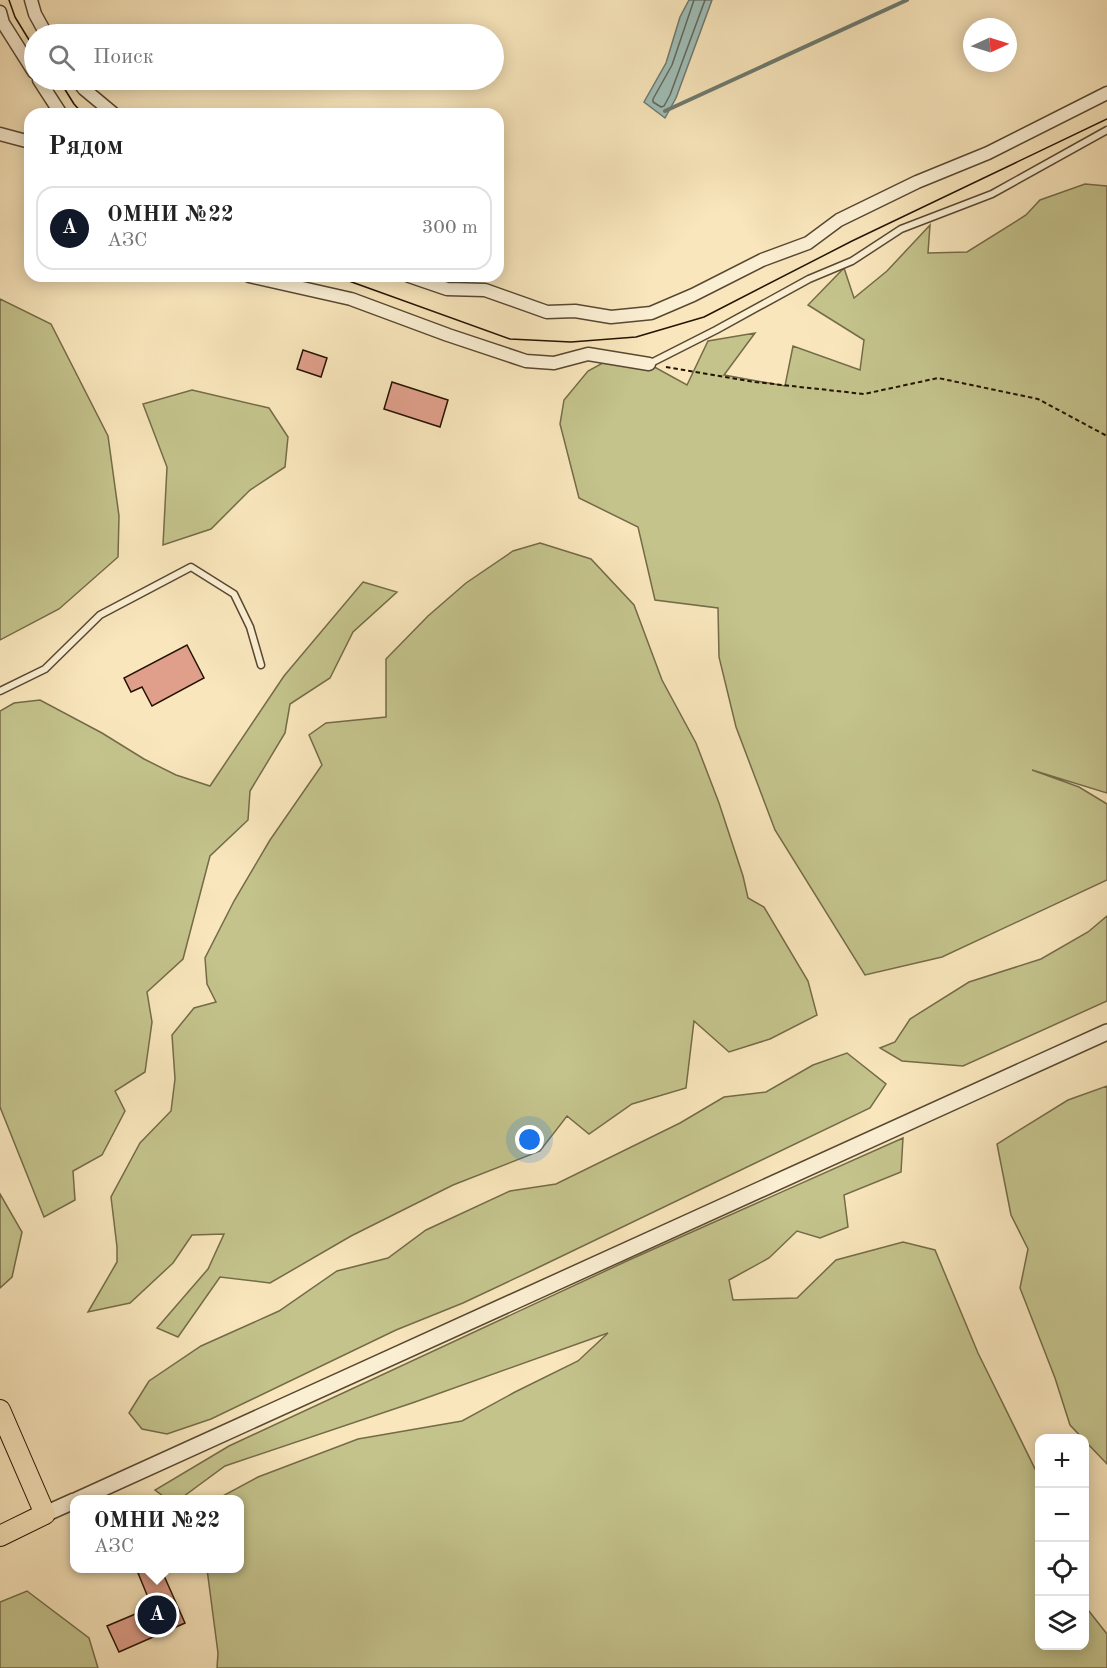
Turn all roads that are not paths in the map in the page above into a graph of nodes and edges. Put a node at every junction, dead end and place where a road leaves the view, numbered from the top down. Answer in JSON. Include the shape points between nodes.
{"nodes":[{"id":1,"x":31,"y":0,"type":"edge"},
{"id":2,"x":0,"y":12,"type":"edge"},
{"id":3,"x":40,"y":24,"type":"edge"},
{"id":4,"x":24,"y":56,"type":"edge"},
{"id":5,"x":45,"y":90,"type":"edge"},
{"id":6,"x":85,"y":90,"type":"edge"},
{"id":7,"x":1107,"y":93,"type":"edge"},
{"id":8,"x":57,"y":108,"type":"edge"},
{"id":9,"x":107,"y":108,"type":"edge"},
{"id":10,"x":1107,"y":130,"type":"edge"},
{"id":11,"x":0,"y":135,"type":"edge"},
{"id":12,"x":24,"y":141,"type":"edge"},
{"id":13,"x":276,"y":282,"type":"edge"},
{"id":14,"x":427,"y":282,"type":"edge"},
{"id":15,"x":649,"y":363,"type":"joint"},
{"id":16,"x":261,"y":665,"type":"dead end"},
{"id":17,"x":0,"y":691,"type":"edge"},
{"id":18,"x":1107,"y":1032,"type":"edge"},
{"id":19,"x":0,"y":1410,"type":"edge"},
{"id":20,"x":87,"y":1495,"type":"edge"},
{"id":21,"x":70,"y":1503,"type":"edge"},
{"id":22,"x":45,"y":1514,"type":"junction"},
{"id":23,"x":0,"y":1536,"type":"edge"}],
"edges":[{"from":1,"to":3,"type":"street"},
{"from":2,"to":4,"type":"street"},
{"from":5,"to":8,"type":"street"},
{"from":6,"to":9,"type":"street"},
{"from":7,"to":14,"type":"street","via":[[988,153],[839,220],[808,243],[762,260],[651,313],[611,317],[575,311],[547,312],[485,290],[447,289]]},
{"from":10,"to":15,"type":"lane","via":[[992,194],[901,229],[852,261],[809,279]]},
{"from":11,"to":12,"type":"street"},
{"from":13,"to":15,"type":"street","via":[[351,299],[526,361],[554,363],[588,354]]},
{"from":16,"to":17,"type":"lane","via":[[250,627],[234,594],[191,567],[100,615],[45,669]]},
{"from":18,"to":20,"type":"street"},
{"from":19,"to":22,"type":"main road"},
{"from":21,"to":22,"type":"street"},
{"from":22,"to":23,"type":"main road"}]}
